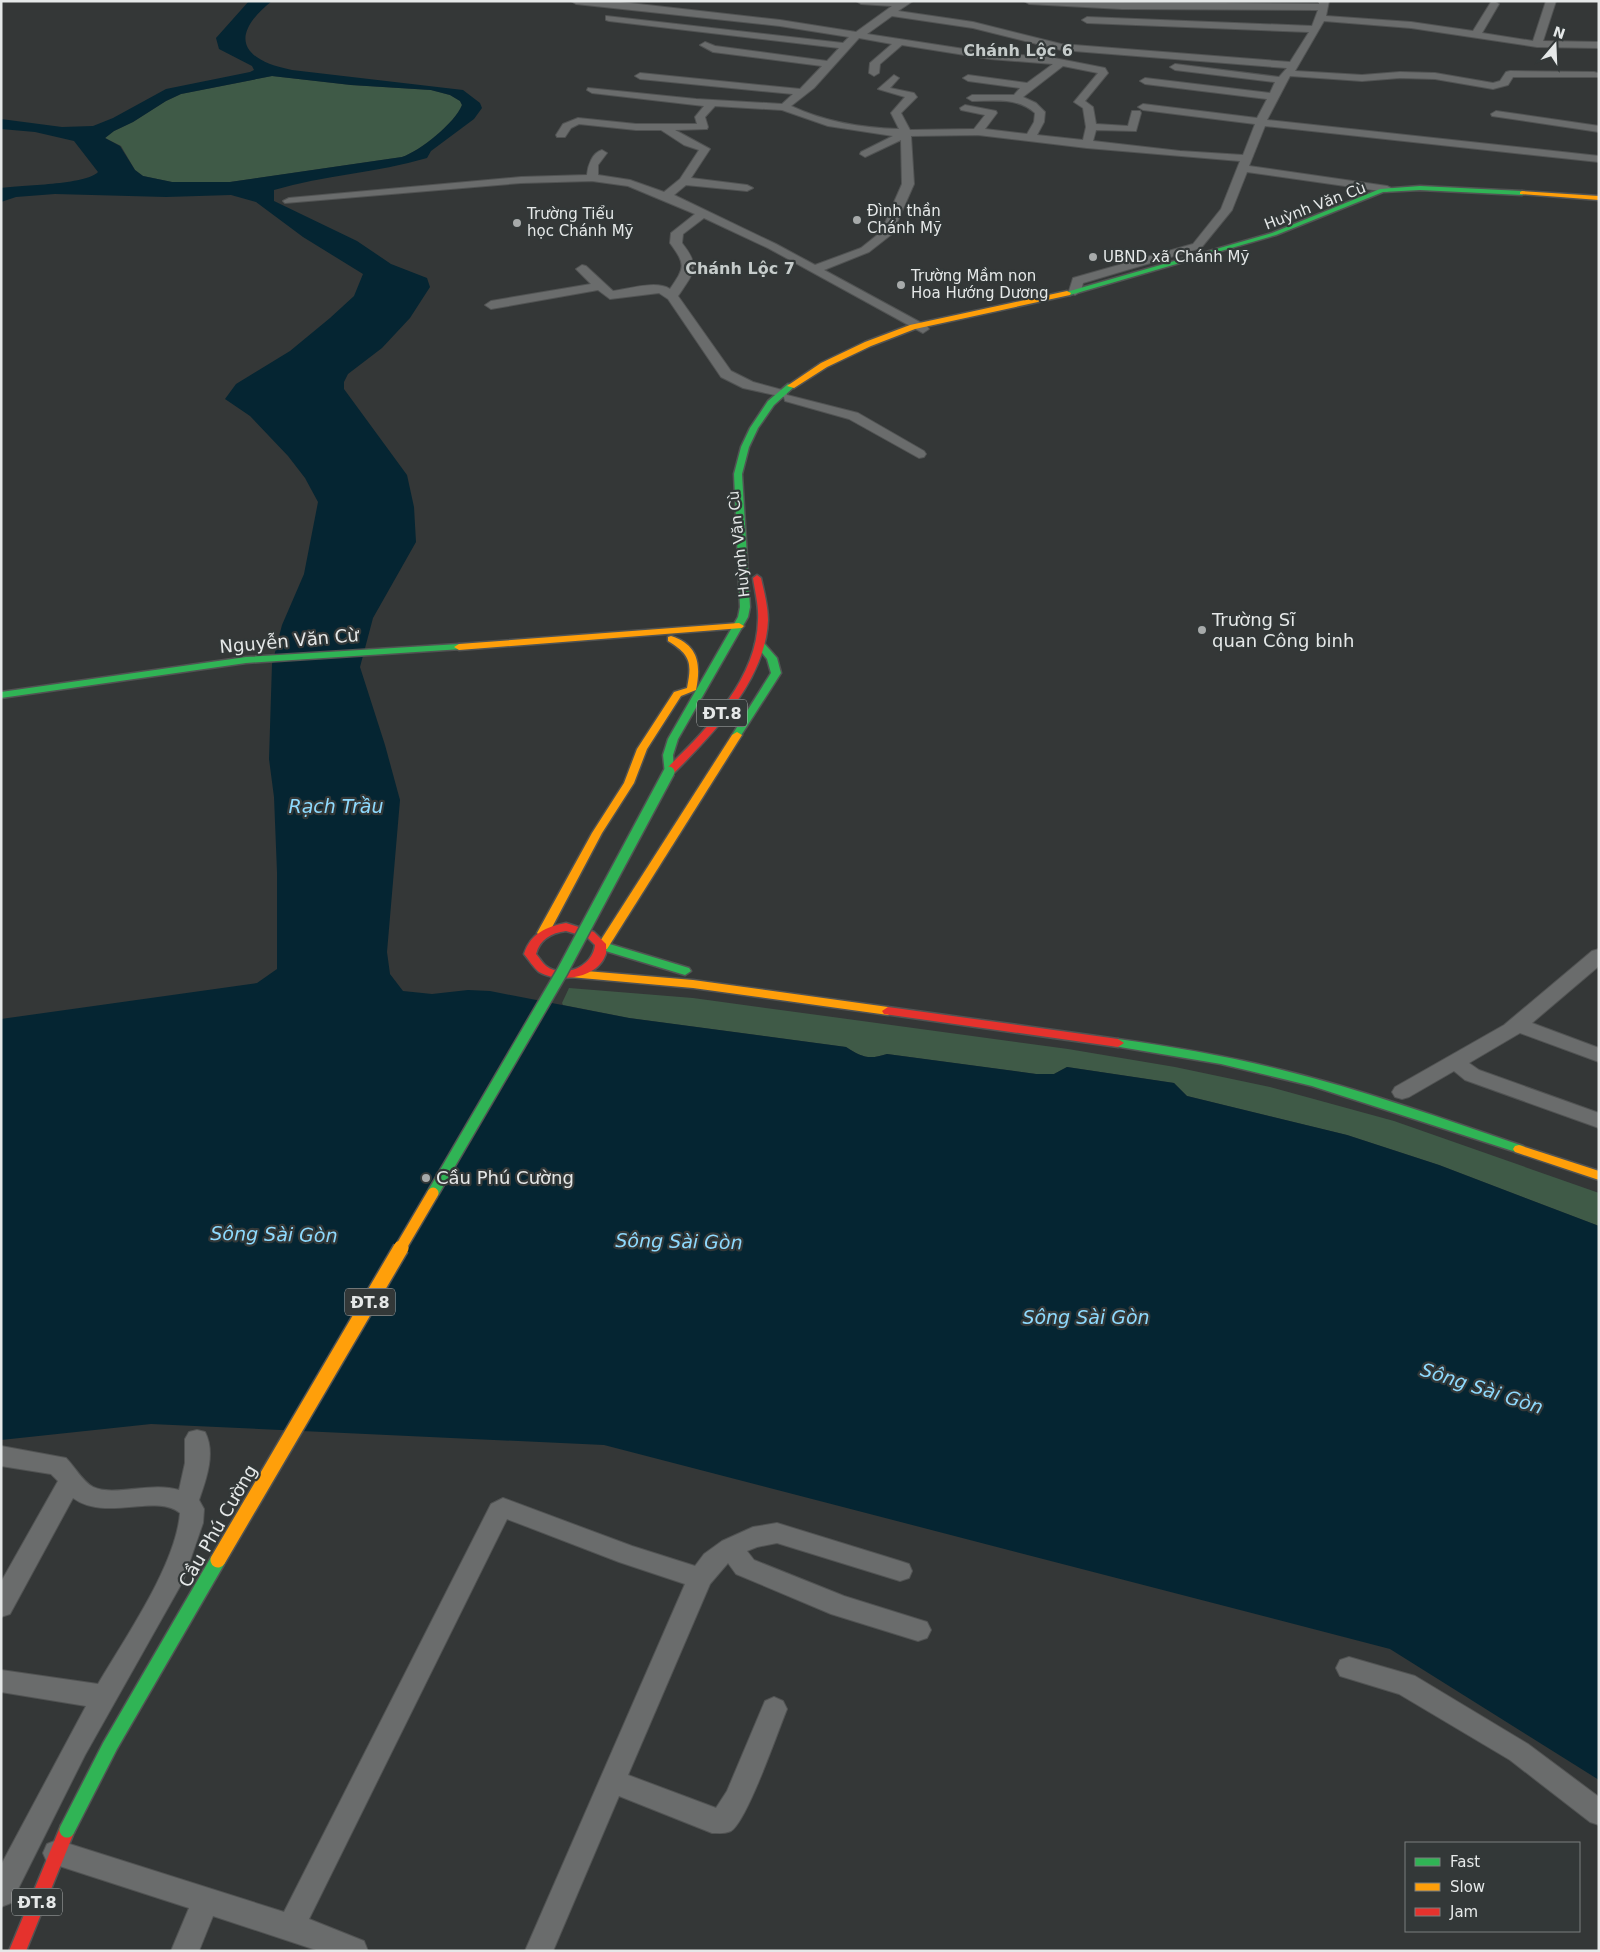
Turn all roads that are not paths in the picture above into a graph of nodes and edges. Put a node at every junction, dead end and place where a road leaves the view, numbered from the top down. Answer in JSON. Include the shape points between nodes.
{"nodes":[{"id":1,"x":576,"y":1,"type":"edge"},
{"id":2,"x":861,"y":1,"type":"edge"},
{"id":3,"x":1029,"y":1,"type":"edge"},
{"id":4,"x":1551,"y":1,"type":"edge"},
{"id":5,"x":605,"y":2,"type":"edge"},
{"id":6,"x":904,"y":2,"type":"edge"},
{"id":7,"x":1208,"y":3,"type":"edge"},
{"id":8,"x":1494,"y":4,"type":"dead end"},
{"id":9,"x":734,"y":8,"type":"dead end"},
{"id":10,"x":1323,"y":9,"type":"edge"},
{"id":11,"x":889,"y":13,"type":"junction"},
{"id":12,"x":813,"y":17,"type":"dead end"},
{"id":13,"x":609,"y":18,"type":"dead end"},
{"id":14,"x":1087,"y":20,"type":"dead end"},
{"id":15,"x":858,"y":22,"type":"dead end"},
{"id":16,"x":876,"y":24,"type":"junction"},
{"id":17,"x":1316,"y":29,"type":"junction"},
{"id":18,"x":860,"y":34,"type":"junction"},
{"id":19,"x":1476,"y":35,"type":"junction"},
{"id":20,"x":901,"y":41,"type":"junction"},
{"id":21,"x":705,"y":44,"type":"dead end"},
{"id":22,"x":1537,"y":44,"type":"junction"},
{"id":23,"x":1599,"y":45,"type":"edge"},
{"id":24,"x":845,"y":46,"type":"junction"},
{"id":25,"x":1571,"y":46,"type":"junction"},
{"id":26,"x":1060,"y":63,"type":"junction"},
{"id":27,"x":829,"y":64,"type":"junction"},
{"id":28,"x":1175,"y":67,"type":"dead end"},
{"id":29,"x":874,"y":73,"type":"dead end"},
{"id":30,"x":1287,"y":73,"type":"junction"},
{"id":31,"x":640,"y":76,"type":"dead end"},
{"id":32,"x":1597,"y":77,"type":"edge"},
{"id":33,"x":894,"y":78,"type":"dead end"},
{"id":34,"x":968,"y":78,"type":"dead end"},
{"id":35,"x":1145,"y":80,"type":"dead end"},
{"id":36,"x":1028,"y":86,"type":"junction"},
{"id":37,"x":592,"y":90,"type":"dead end"},
{"id":38,"x":801,"y":92,"type":"junction"},
{"id":39,"x":1274,"y":96,"type":"junction"},
{"id":40,"x":972,"y":98,"type":"dead end"},
{"id":41,"x":1018,"y":98,"type":"junction"},
{"id":42,"x":1004,"y":101,"type":"dead end"},
{"id":43,"x":712,"y":103,"type":"junction"},
{"id":44,"x":784,"y":108,"type":"junction"},
{"id":45,"x":965,"y":108,"type":"dead end"},
{"id":46,"x":1140,"y":110,"type":"joint"},
{"id":47,"x":992,"y":113,"type":"junction"},
{"id":48,"x":1496,"y":114,"type":"dead end"},
{"id":49,"x":1261,"y":122,"type":"junction"},
{"id":50,"x":662,"y":127,"type":"junction"},
{"id":51,"x":1091,"y":127,"type":"junction"},
{"id":52,"x":1599,"y":129,"type":"edge"},
{"id":53,"x":977,"y":132,"type":"junction"},
{"id":54,"x":906,"y":133,"type":"junction"},
{"id":55,"x":561,"y":135,"type":"dead end"},
{"id":56,"x":1030,"y":138,"type":"junction"},
{"id":57,"x":1087,"y":145,"type":"junction"},
{"id":58,"x":602,"y":153,"type":"dead end"},
{"id":59,"x":865,"y":154,"type":"dead end"},
{"id":60,"x":1599,"y":158,"type":"edge"},
{"id":61,"x":1245,"y":163,"type":"junction"},
{"id":62,"x":592,"y":178,"type":"junction"},
{"id":63,"x":684,"y":182,"type":"junction"},
{"id":64,"x":747,"y":188,"type":"dead end"},
{"id":65,"x":1387,"y":189,"type":"junction"},
{"id":66,"x":1404,"y":193,"type":"junction"},
{"id":67,"x":666,"y":196,"type":"junction"},
{"id":68,"x":1599,"y":198,"type":"edge"},
{"id":69,"x":289,"y":200,"type":"dead end"},
{"id":70,"x":1599,"y":203,"type":"edge"},
{"id":71,"x":703,"y":213,"type":"junction"},
{"id":72,"x":1205,"y":252,"type":"junction"},
{"id":73,"x":582,"y":269,"type":"dead end"},
{"id":74,"x":815,"y":269,"type":"junction"},
{"id":75,"x":601,"y":286,"type":"junction"},
{"id":76,"x":1074,"y":294,"type":"junction"},
{"id":77,"x":672,"y":296,"type":"junction"},
{"id":78,"x":491,"y":305,"type":"dead end"},
{"id":79,"x":920,"y":327,"type":"junction"},
{"id":80,"x":785,"y":396,"type":"junction"},
{"id":81,"x":919,"y":454,"type":"dead end"},
{"id":82,"x":753,"y":540,"type":"dead end"},
{"id":83,"x":756,"y":568,"type":"dead end"},
{"id":84,"x":739,"y":626,"type":"junction"},
{"id":85,"x":763,"y":626,"type":"junction"},
{"id":86,"x":582,"y":639,"type":"junction"},
{"id":87,"x":671,"y":639,"type":"junction"},
{"id":88,"x":746,"y":642,"type":"junction"},
{"id":89,"x":772,"y":658,"type":"junction"},
{"id":90,"x":708,"y":679,"type":"junction"},
{"id":91,"x":691,"y":690,"type":"junction"},
{"id":92,"x":1,"y":695,"type":"edge"},
{"id":93,"x":669,"y":772,"type":"junction"},
{"id":94,"x":565,"y":893,"type":"junction"},
{"id":95,"x":625,"y":910,"type":"junction"},
{"id":96,"x":617,"y":924,"type":"junction"},
{"id":97,"x":543,"y":933,"type":"junction"},
{"id":98,"x":597,"y":935,"type":"junction"},
{"id":99,"x":603,"y":946,"type":"junction"},
{"id":100,"x":1598,"y":958,"type":"edge"},
{"id":101,"x":574,"y":974,"type":"junction"},
{"id":102,"x":938,"y":1006,"type":"dead end"},
{"id":103,"x":1518,"y":1025,"type":"junction"},
{"id":104,"x":1127,"y":1029,"type":"dead end"},
{"id":105,"x":1124,"y":1043,"type":"junction"},
{"id":106,"x":1599,"y":1055,"type":"edge"},
{"id":107,"x":1455,"y":1062,"type":"junction"},
{"id":108,"x":1405,"y":1093,"type":"dead end"},
{"id":109,"x":1599,"y":1121,"type":"edge"},
{"id":110,"x":1599,"y":1176,"type":"edge"},
{"id":111,"x":197,"y":1439,"type":"dead end"},
{"id":112,"x":1,"y":1456,"type":"edge"},
{"id":113,"x":70,"y":1481,"type":"junction"},
{"id":114,"x":186,"y":1502,"type":"junction"},
{"id":115,"x":731,"y":1548,"type":"junction"},
{"id":116,"x":900,"y":1571,"type":"dead end"},
{"id":117,"x":700,"y":1578,"type":"junction"},
{"id":118,"x":1,"y":1606,"type":"edge"},
{"id":119,"x":918,"y":1630,"type":"dead end"},
{"id":120,"x":1350,"y":1668,"type":"dead end"},
{"id":121,"x":1,"y":1681,"type":"edge"},
{"id":122,"x":104,"y":1697,"type":"junction"},
{"id":123,"x":774,"y":1709,"type":"dead end"},
{"id":124,"x":612,"y":1781,"type":"junction"},
{"id":125,"x":1599,"y":1813,"type":"edge"},
{"id":126,"x":62,"y":1842,"type":"junction"},
{"id":127,"x":1,"y":1894,"type":"edge"},
{"id":128,"x":206,"y":1900,"type":"junction"},
{"id":129,"x":291,"y":1927,"type":"junction"},
{"id":130,"x":17,"y":1951,"type":"edge"},
{"id":131,"x":184,"y":1951,"type":"edge"},
{"id":132,"x":354,"y":1951,"type":"edge"},
{"id":133,"x":539,"y":1951,"type":"edge"}],
"edges":[{"from":1,"to":5,"type":"street"},
{"from":2,"to":6,"type":"street"},
{"from":3,"to":7,"type":"street","via":[[1077,5]]},
{"from":4,"to":22,"type":"street"},
{"from":5,"to":18,"type":"street"},
{"from":6,"to":11,"type":"street"},
{"from":7,"to":10,"type":"street"},
{"from":8,"to":19,"type":"street"},
{"from":9,"to":12,"type":"street"},
{"from":10,"to":17,"type":"street"},
{"from":10,"to":19,"type":"street"},
{"from":11,"to":16,"type":"street"},
{"from":11,"to":30,"type":"street","via":[[973,26],[1061,48]]},
{"from":13,"to":24,"type":"street"},
{"from":14,"to":17,"type":"street"},
{"from":15,"to":16,"type":"street"},
{"from":16,"to":18,"type":"street"},
{"from":17,"to":30,"type":"street"},
{"from":18,"to":20,"type":"street"},
{"from":18,"to":24,"type":"street"},
{"from":19,"to":22,"type":"street"},
{"from":20,"to":26,"type":"street","via":[[990,56]]},
{"from":20,"to":29,"type":"street","via":[[875,63]]},
{"from":21,"to":27,"type":"street","via":[[713,49]]},
{"from":22,"to":25,"type":"street"},
{"from":23,"to":25,"type":"street"},
{"from":24,"to":27,"type":"street"},
{"from":25,"to":32,"type":"street"},
{"from":26,"to":36,"type":"street"},
{"from":26,"to":51,"type":"street","via":[[1103,73],[1078,102],[1088,107]]},
{"from":27,"to":38,"type":"street"},
{"from":28,"to":30,"type":"street"},
{"from":30,"to":32,"type":"street","via":[[1362,78],[1435,76],[1493,86],[1504,82],[1510,74]]},
{"from":30,"to":39,"type":"street"},
{"from":31,"to":38,"type":"street"},
{"from":33,"to":54,"type":"street","via":[[882,89],[912,97],[896,113]]},
{"from":34,"to":36,"type":"street"},
{"from":35,"to":39,"type":"street"},
{"from":36,"to":41,"type":"street"},
{"from":37,"to":43,"type":"street"},
{"from":38,"to":44,"type":"street"},
{"from":39,"to":49,"type":"street"},
{"from":40,"to":41,"type":"street"},
{"from":41,"to":56,"type":"street","via":[[1040,112],[1040,122]]},
{"from":42,"to":47,"type":"street"},
{"from":43,"to":44,"type":"street"},
{"from":43,"to":50,"type":"street","via":[[700,117],[703,127]]},
{"from":44,"to":54,"type":"street","via":[[842,126]]},
{"from":45,"to":47,"type":"street"},
{"from":46,"to":49,"type":"street"},
{"from":46,"to":51,"type":"street","via":[[1132,129]]},
{"from":47,"to":53,"type":"street"},
{"from":48,"to":52,"type":"street"},
{"from":49,"to":60,"type":"street"},
{"from":49,"to":61,"type":"street"},
{"from":50,"to":55,"type":"street","via":[[578,121]]},
{"from":50,"to":63,"type":"street","via":[[688,143],[705,148]]},
{"from":51,"to":57,"type":"street"},
{"from":53,"to":54,"type":"street"},
{"from":53,"to":56,"type":"street"},
{"from":54,"to":59,"type":"street"},
{"from":54,"to":74,"type":"street","via":[[908,184],[886,234],[865,250]]},
{"from":56,"to":57,"type":"street"},
{"from":57,"to":61,"type":"street"},
{"from":58,"to":62,"type":"street","via":[[593,165]]},
{"from":61,"to":65,"type":"street"},
{"from":61,"to":72,"type":"street"},
{"from":62,"to":67,"type":"street","via":[[630,183]]},
{"from":62,"to":69,"type":"street","via":[[521,180]]},
{"from":63,"to":64,"type":"street"},
{"from":63,"to":67,"type":"street"},
{"from":65,"to":66,"type":"main road"},
{"from":65,"to":68,"type":"main road","via":[[1471,189]]},
{"from":65,"to":72,"type":"main road","via":[[1288,229]]},
{"from":66,"to":70,"type":"main road","name":"Huỳnh Văn Cù"},
{"from":66,"to":72,"type":"main road","name":"Huỳnh Văn Cù","via":[[1379,199],[1300,232]]},
{"from":67,"to":71,"type":"street"},
{"from":71,"to":74,"type":"street"},
{"from":71,"to":77,"type":"street","via":[[677,232],[676,243],[688,258],[688,272]]},
{"from":72,"to":76,"type":"main road","name":"Huỳnh Văn Cù"},
{"from":72,"to":76,"type":"street","name":"Huỳnh Văn Cù","via":[[1076,281]]},
{"from":73,"to":75,"type":"street"},
{"from":74,"to":79,"type":"street"},
{"from":75,"to":77,"type":"street","via":[[610,295],[662,289]]},
{"from":75,"to":78,"type":"street"},
{"from":76,"to":79,"type":"main road"},
{"from":77,"to":80,"type":"street","via":[[726,374],[748,385]]},
{"from":79,"to":80,"type":"main road","via":[[868,344],[824,365]]},
{"from":80,"to":81,"type":"street","via":[[853,416]]},
{"from":80,"to":82,"type":"main road","name":"Huỳnh Văn Cù","via":[[766,428],[749,484]]},
{"from":80,"to":84,"type":"main road","via":[[771,403],[754,428],[738,474],[744,607]]},
{"from":83,"to":85,"type":"main road","name":"Huỳnh Văn Cù","number":"ĐT.8"},
{"from":84,"to":85,"type":"main road","name":"Nguyễn Văn Cừ"},
{"from":84,"to":86,"type":"main road","name":"Nguyễn Văn Cừ"},
{"from":84,"to":88,"type":"main road"},
{"from":85,"to":88,"type":"main road","name":"Huỳnh Văn Cù","number":"ĐT.8"},
{"from":86,"to":87,"type":"main road","name":"Nguyễn Văn Cừ"},
{"from":86,"to":92,"type":"main road","name":"Nguyễn Văn Cừ","via":[[246,660]]},
{"from":87,"to":88,"type":"main road","name":"Nguyễn Văn Cừ"},
{"from":87,"to":91,"type":"main road","via":[[688,648],[692,654],[695,672]]},
{"from":88,"to":89,"type":"main road"},
{"from":88,"to":90,"type":"main road","name":"Huỳnh Văn Cù","number":"ĐT.8"},
{"from":88,"to":93,"type":"main road","name":"Huỳnh Văn Cù","number":"ĐT.8","via":[[753,663],[715,724]]},
{"from":89,"to":93,"type":"main road","number":"ĐT.8","via":[[745,703],[724,728]]},
{"from":89,"to":95,"type":"main road","via":[[776,673]]},
{"from":90,"to":91,"type":"main road","name":"Huỳnh Văn Cù","number":"ĐT.8"},
{"from":90,"to":93,"type":"main road","name":"Huỳnh Văn Cù","number":"ĐT.8","via":[[673,739],[668,756]]},
{"from":91,"to":93,"type":"main road","name":"Huỳnh Văn Cù","number":"ĐT.8","via":[[661,739],[660,751]]},
{"from":91,"to":94,"type":"main road","via":[[677,694],[642,749],[629,782]]},
{"from":93,"to":126,"type":"main road","name":"Cầu Phú Cường","number":"ĐT.8","bridge":true,"via":[[562,972],[110,1746]]},
{"from":94,"to":95,"type":"main road","via":[[574,913],[609,919]]},
{"from":94,"to":97,"type":"main road"},
{"from":95,"to":96,"type":"main road"},
{"from":96,"to":98,"type":"main road"},
{"from":96,"to":99,"type":"main road"},
{"from":97,"to":98,"type":"main road","via":[[578,927]]},
{"from":97,"to":101,"type":"main road","via":[[531,946],[533,962],[549,973]]},
{"from":98,"to":99,"type":"main road"},
{"from":99,"to":101,"type":"main road","via":[[602,958],[595,965]]},
{"from":99,"to":102,"type":"main road","via":[[690,973]]},
{"from":100,"to":103,"type":"street"},
{"from":101,"to":105,"type":"main road","via":[[693,984]]},
{"from":103,"to":106,"type":"street"},
{"from":103,"to":107,"type":"street"},
{"from":104,"to":105,"type":"main road"},
{"from":105,"to":110,"type":"main road","via":[[1195,1054],[1284,1074],[1377,1101]]},
{"from":107,"to":108,"type":"street"},
{"from":107,"to":109,"type":"street","via":[[1472,1075]]},
{"from":111,"to":114,"type":"street","via":[[200,1458]]},
{"from":112,"to":113,"type":"street","via":[[58,1465]]},
{"from":113,"to":114,"type":"street","via":[[89,1496],[102,1500],[167,1496]]},
{"from":113,"to":118,"type":"street"},
{"from":114,"to":122,"type":"street","via":[[192,1509],[191,1523],[171,1581]]},
{"from":115,"to":116,"type":"street","via":[[753,1537],[777,1533]]},
{"from":115,"to":117,"type":"street","via":[[713,1561]]},
{"from":115,"to":119,"type":"street","via":[[745,1567],[840,1606]]},
{"from":117,"to":124,"type":"street"},
{"from":117,"to":129,"type":"street","via":[[628,1555],[510,1509],[499,1511]]},
{"from":120,"to":125,"type":"street","via":[[1406,1684],[1519,1752]]},
{"from":121,"to":122,"type":"street"},
{"from":122,"to":127,"type":"street"},
{"from":123,"to":124,"type":"street","via":[[737,1799],[723,1821],[712,1820]]},
{"from":124,"to":133,"type":"street"},
{"from":126,"to":128,"type":"street"},
{"from":126,"to":130,"type":"main road","number":"ĐT.8"},
{"from":128,"to":129,"type":"street"},
{"from":128,"to":131,"type":"street"},
{"from":129,"to":132,"type":"street"}]}
